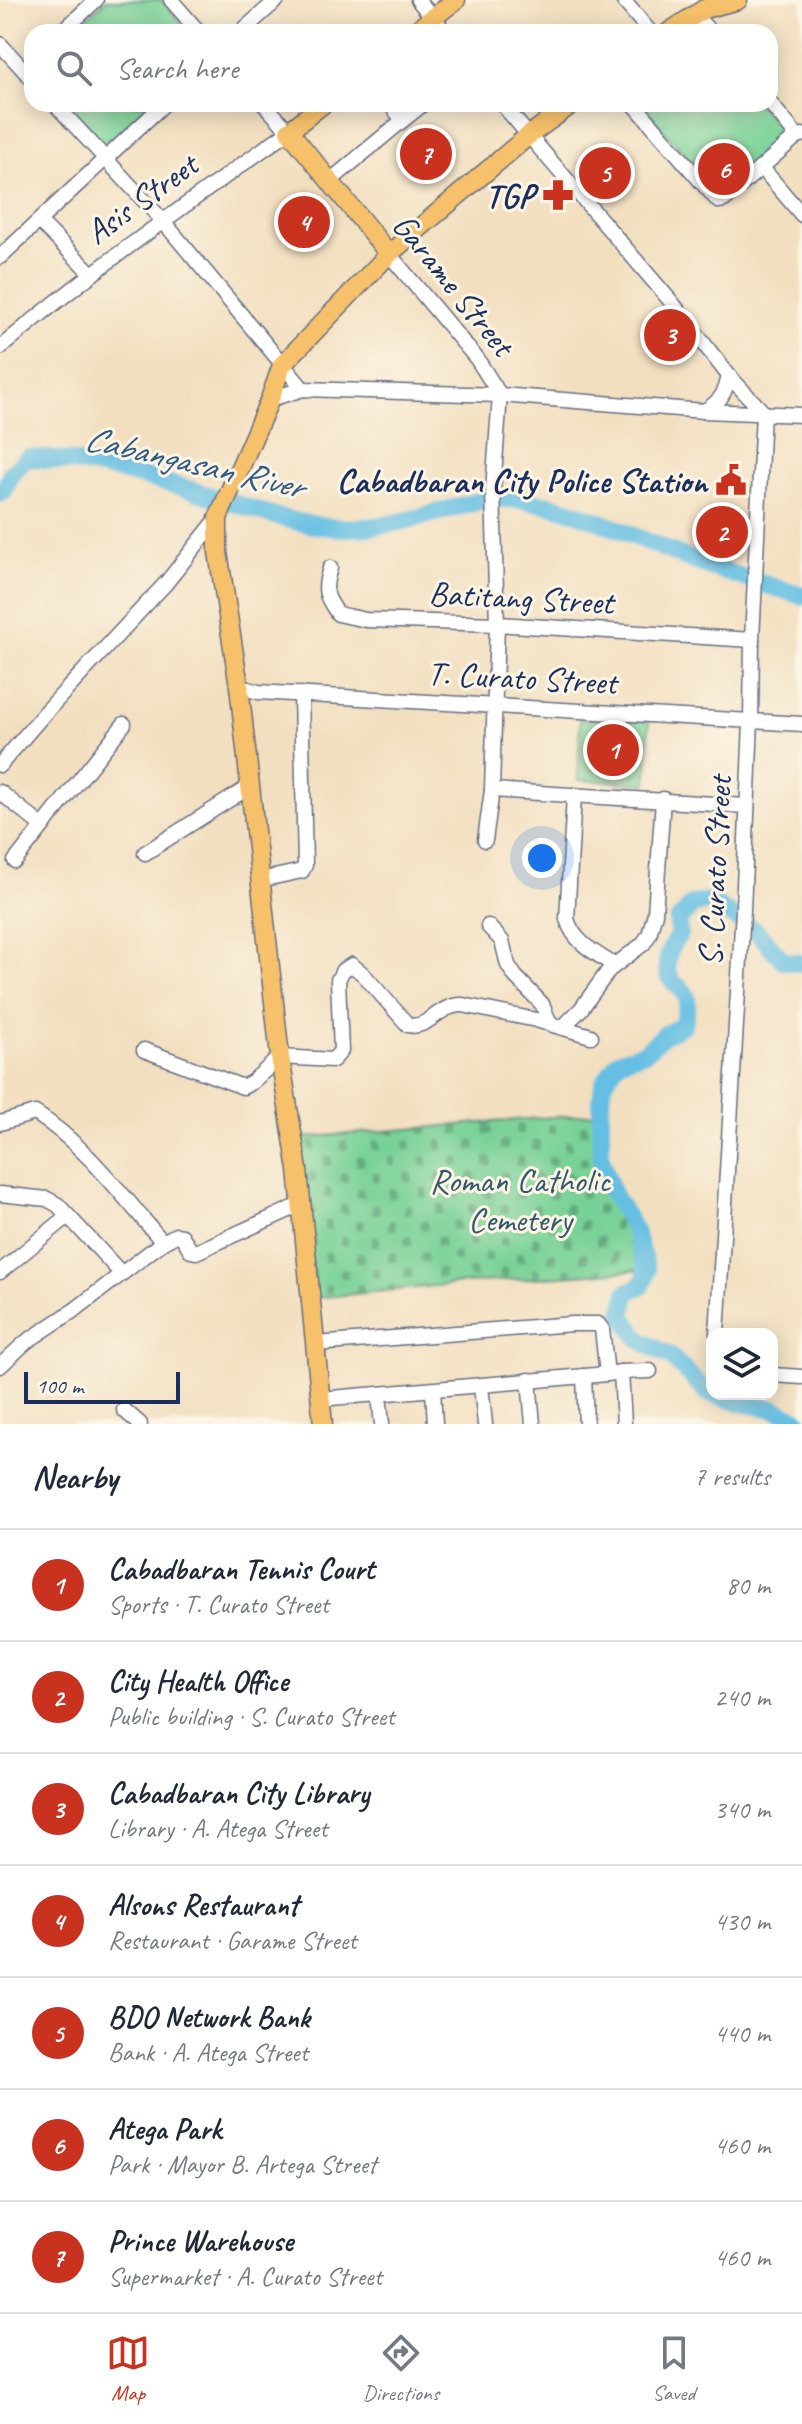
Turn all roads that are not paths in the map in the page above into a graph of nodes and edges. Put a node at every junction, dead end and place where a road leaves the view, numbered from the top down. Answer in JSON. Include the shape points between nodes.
{"nodes":[{"id":1,"x":96,"y":0,"type":"edge"},
{"id":2,"x":171,"y":0,"type":"edge"},
{"id":3,"x":277,"y":0,"type":"edge"},
{"id":4,"x":418,"y":0,"type":"edge"},
{"id":5,"x":456,"y":0,"type":"edge"},
{"id":6,"x":623,"y":0,"type":"edge"},
{"id":7,"x":738,"y":0,"type":"edge"},
{"id":8,"x":700,"y":8,"type":"edge"},
{"id":9,"x":70,"y":24,"type":"edge"},
{"id":10,"x":192,"y":24,"type":"edge"},
{"id":11,"x":250,"y":24,"type":"edge"},
{"id":12,"x":438,"y":24,"type":"edge"},
{"id":13,"x":440,"y":24,"type":"edge"},
{"id":14,"x":643,"y":24,"type":"edge"},
{"id":15,"x":679,"y":24,"type":"edge"},
{"id":16,"x":0,"y":44,"type":"edge"},
{"id":17,"x":24,"y":65,"type":"edge"},
{"id":18,"x":62,"y":112,"type":"edge"},
{"id":19,"x":156,"y":112,"type":"edge"},
{"id":20,"x":271,"y":112,"type":"edge"},
{"id":21,"x":313,"y":112,"type":"edge"},
{"id":22,"x":396,"y":112,"type":"edge"},
{"id":23,"x":413,"y":112,"type":"edge"},
{"id":24,"x":508,"y":112,"type":"edge"},
{"id":25,"x":561,"y":112,"type":"edge"},
{"id":26,"x":641,"y":112,"type":"edge"},
{"id":27,"x":778,"y":112,"type":"edge"},
{"id":28,"x":403,"y":120,"type":"junction"},
{"id":29,"x":289,"y":131,"type":"junction"},
{"id":30,"x":528,"y":136,"type":"junction"},
{"id":31,"x":800,"y":136,"type":"edge"},
{"id":32,"x":106,"y":159,"type":"junction"},
{"id":33,"x":762,"y":168,"type":"junction"},
{"id":34,"x":330,"y":181,"type":"junction"},
{"id":35,"x":802,"y":215,"type":"edge"},
{"id":36,"x":39,"y":221,"type":"junction"},
{"id":37,"x":163,"y":221,"type":"junction"},
{"id":38,"x":389,"y":254,"type":"junction"},
{"id":39,"x":0,"y":257,"type":"edge"},
{"id":40,"x":92,"y":274,"type":"junction"},
{"id":41,"x":0,"y":348,"type":"edge"},
{"id":42,"x":282,"y":365,"type":"junction"},
{"id":43,"x":729,"y":376,"type":"junction"},
{"id":44,"x":303,"y":389,"type":"junction"},
{"id":45,"x":500,"y":395,"type":"junction"},
{"id":46,"x":270,"y":399,"type":"junction"},
{"id":47,"x":704,"y":411,"type":"junction"},
{"id":48,"x":763,"y":412,"type":"junction"},
{"id":49,"x":802,"y":415,"type":"edge"},
{"id":50,"x":222,"y":508,"type":"junction"},
{"id":51,"x":192,"y":551,"type":"junction"},
{"id":52,"x":220,"y":565,"type":"junction"},
{"id":53,"x":330,"y":568,"type":"dead end"},
{"id":54,"x":497,"y":624,"type":"junction"},
{"id":55,"x":752,"y":640,"type":"junction"},
{"id":56,"x":239,"y":694,"type":"junction"},
{"id":57,"x":301,"y":694,"type":"junction"},
{"id":58,"x":494,"y":705,"type":"junction"},
{"id":59,"x":751,"y":721,"type":"junction"},
{"id":60,"x":124,"y":724,"type":"dead end"},
{"id":61,"x":802,"y":724,"type":"edge"},
{"id":62,"x":0,"y":765,"type":"edge"},
{"id":63,"x":249,"y":787,"type":"junction"},
{"id":64,"x":492,"y":790,"type":"junction"},
{"id":65,"x":0,"y":792,"type":"edge"},
{"id":66,"x":574,"y":795,"type":"junction"},
{"id":67,"x":663,"y":799,"type":"junction"},
{"id":68,"x":746,"y":806,"type":"junction"},
{"id":69,"x":42,"y":826,"type":"junction"},
{"id":70,"x":485,"y":840,"type":"dead end"},
{"id":71,"x":145,"y":853,"type":"dead end"},
{"id":72,"x":15,"y":861,"type":"dead end"},
{"id":73,"x":260,"y":880,"type":"junction"},
{"id":74,"x":488,"y":926,"type":"dead end"},
{"id":75,"x":614,"y":965,"type":"junction"},
{"id":76,"x":557,"y":1026,"type":"junction"},
{"id":77,"x":591,"y":1036,"type":"dead end"},
{"id":78,"x":144,"y":1050,"type":"dead end"},
{"id":79,"x":280,"y":1057,"type":"junction"},
{"id":80,"x":0,"y":1123,"type":"edge"},
{"id":81,"x":0,"y":1194,"type":"edge"},
{"id":82,"x":300,"y":1205,"type":"junction"},
{"id":83,"x":68,"y":1216,"type":"junction"},
{"id":84,"x":163,"y":1242,"type":"junction"},
{"id":85,"x":0,"y":1272,"type":"edge"},
{"id":86,"x":121,"y":1273,"type":"junction"},
{"id":87,"x":717,"y":1328,"type":"edge"},
{"id":88,"x":316,"y":1344,"type":"junction"},
{"id":89,"x":0,"y":1366,"type":"edge"},
{"id":90,"x":650,"y":1371,"type":"dead end"},
{"id":91,"x":614,"y":1373,"type":"junction"},
{"id":92,"x":778,"y":1375,"type":"edge"},
{"id":93,"x":584,"y":1376,"type":"junction"},
{"id":94,"x":802,"y":1377,"type":"edge"},
{"id":95,"x":529,"y":1380,"type":"junction"},
{"id":96,"x":481,"y":1386,"type":"junction"},
{"id":97,"x":433,"y":1390,"type":"junction"},
{"id":98,"x":379,"y":1395,"type":"junction"},
{"id":99,"x":320,"y":1399,"type":"junction"},
{"id":100,"x":124,"y":1410,"type":"dead end"},
{"id":101,"x":140,"y":1424,"type":"edge"},
{"id":102,"x":323,"y":1424,"type":"edge"},
{"id":103,"x":382,"y":1424,"type":"edge"},
{"id":104,"x":435,"y":1424,"type":"edge"},
{"id":105,"x":485,"y":1424,"type":"edge"},
{"id":106,"x":533,"y":1424,"type":"edge"},
{"id":107,"x":586,"y":1424,"type":"edge"},
{"id":108,"x":624,"y":1424,"type":"edge"}],
"edges":[{"from":1,"to":9,"type":"street"},
{"from":2,"to":10,"type":"street"},
{"from":3,"to":11,"type":"street"},
{"from":4,"to":12,"type":"street"},
{"from":5,"to":13,"type":"main road"},
{"from":6,"to":14,"type":"street"},
{"from":7,"to":8,"type":"main road"},
{"from":8,"to":15,"type":"main road"},
{"from":16,"to":17,"type":"street"},
{"from":18,"to":32,"type":"street"},
{"from":19,"to":32,"type":"street"},
{"from":20,"to":29,"type":"street","name":"Garame Street"},
{"from":21,"to":29,"type":"main road","name":"Asis Street"},
{"from":22,"to":28,"type":"street"},
{"from":23,"to":28,"type":"street"},
{"from":24,"to":30,"type":"street"},
{"from":25,"to":30,"type":"main road"},
{"from":26,"to":33,"type":"street","via":[[716,199],[724,200]]},
{"from":27,"to":31,"type":"street"},
{"from":28,"to":34,"type":"street"},
{"from":29,"to":34,"type":"main road","name":"Garame Street"},
{"from":29,"to":37,"type":"street","name":"Asis Street"},
{"from":30,"to":38,"type":"main road"},
{"from":30,"to":43,"type":"street"},
{"from":31,"to":33,"type":"street"},
{"from":32,"to":36,"type":"street"},
{"from":32,"to":37,"type":"street"},
{"from":33,"to":35,"type":"street"},
{"from":34,"to":38,"type":"main road","name":"Garame Street"},
{"from":36,"to":39,"type":"street"},
{"from":36,"to":40,"type":"street"},
{"from":37,"to":40,"type":"street","name":"Asis Street"},
{"from":37,"to":42,"type":"street"},
{"from":38,"to":42,"type":"main road"},
{"from":38,"to":45,"type":"street","name":"Garame Street","via":[[477,359]]},
{"from":40,"to":41,"type":"street","name":"Asis Street"},
{"from":42,"to":44,"type":"street"},
{"from":42,"to":46,"type":"main road"},
{"from":43,"to":47,"type":"street","via":[[723,396]]},
{"from":43,"to":48,"type":"street"},
{"from":44,"to":45,"type":"street"},
{"from":44,"to":46,"type":"street"},
{"from":45,"to":47,"type":"street"},
{"from":45,"to":54,"type":"street","via":[[493,490]]},
{"from":46,"to":50,"type":"main road"},
{"from":47,"to":48,"type":"street"},
{"from":48,"to":49,"type":"street"},
{"from":48,"to":55,"type":"street","name":"S. Curato Street"},
{"from":50,"to":51,"type":"street"},
{"from":50,"to":52,"type":"main road"},
{"from":51,"to":52,"type":"street","via":[[208,551]]},
{"from":51,"to":62,"type":"street"},
{"from":52,"to":56,"type":"main road"},
{"from":53,"to":54,"type":"street","name":"Batitang Street","via":[[324,586],[338,614],[366,620]]},
{"from":54,"to":55,"type":"street","name":"Batitang Street"},
{"from":54,"to":58,"type":"street"},
{"from":55,"to":59,"type":"street","name":"S. Curato Street"},
{"from":56,"to":57,"type":"street","name":"T. Curato Street"},
{"from":56,"to":63,"type":"main road"},
{"from":57,"to":58,"type":"street","name":"T. Curato Street"},
{"from":57,"to":73,"type":"street","via":[[305,865],[302,871]]},
{"from":58,"to":59,"type":"street","name":"T. Curato Street"},
{"from":58,"to":64,"type":"street"},
{"from":59,"to":61,"type":"street","name":"T. Curato Street"},
{"from":59,"to":68,"type":"street","name":"S. Curato Street"},
{"from":60,"to":69,"type":"street"},
{"from":63,"to":71,"type":"street"},
{"from":63,"to":73,"type":"main road"},
{"from":64,"to":66,"type":"street"},
{"from":64,"to":70,"type":"street"},
{"from":65,"to":69,"type":"street"},
{"from":66,"to":67,"type":"street"},
{"from":66,"to":75,"type":"street","via":[[567,919],[577,941]]},
{"from":67,"to":68,"type":"street"},
{"from":67,"to":75,"type":"street","via":[[649,935]]},
{"from":68,"to":87,"type":"street","name":"S. Curato Street"},
{"from":69,"to":72,"type":"street"},
{"from":73,"to":79,"type":"main road"},
{"from":74,"to":76,"type":"street","via":[[505,946],[515,976]]},
{"from":75,"to":76,"type":"street","via":[[581,1009]]},
{"from":76,"to":77,"type":"street"},
{"from":76,"to":79,"type":"street","via":[[457,1005],[413,1027],[352,965],[338,980],[341,1051],[335,1059]]},
{"from":78,"to":79,"type":"street","via":[[243,1087]]},
{"from":79,"to":82,"type":"main road"},
{"from":80,"to":84,"type":"street","via":[[35,1113],[47,1120],[73,1141]]},
{"from":81,"to":83,"type":"street","via":[[47,1199]]},
{"from":82,"to":84,"type":"street","via":[[196,1252],[182,1236]]},
{"from":82,"to":88,"type":"main road"},
{"from":83,"to":85,"type":"street"},
{"from":83,"to":86,"type":"street"},
{"from":84,"to":86,"type":"street"},
{"from":86,"to":89,"type":"street"},
{"from":88,"to":91,"type":"street","via":[[589,1323],[602,1329]]},
{"from":88,"to":99,"type":"main road"},
{"from":90,"to":91,"type":"street"},
{"from":91,"to":93,"type":"street"},
{"from":91,"to":108,"type":"street"},
{"from":92,"to":94,"type":"street"},
{"from":93,"to":95,"type":"street"},
{"from":93,"to":107,"type":"street"},
{"from":95,"to":96,"type":"street"},
{"from":95,"to":106,"type":"street"},
{"from":96,"to":97,"type":"street"},
{"from":96,"to":105,"type":"street"},
{"from":97,"to":98,"type":"street"},
{"from":97,"to":104,"type":"street"},
{"from":98,"to":99,"type":"street"},
{"from":98,"to":103,"type":"street"},
{"from":99,"to":102,"type":"main road"},
{"from":100,"to":101,"type":"street"}]}
